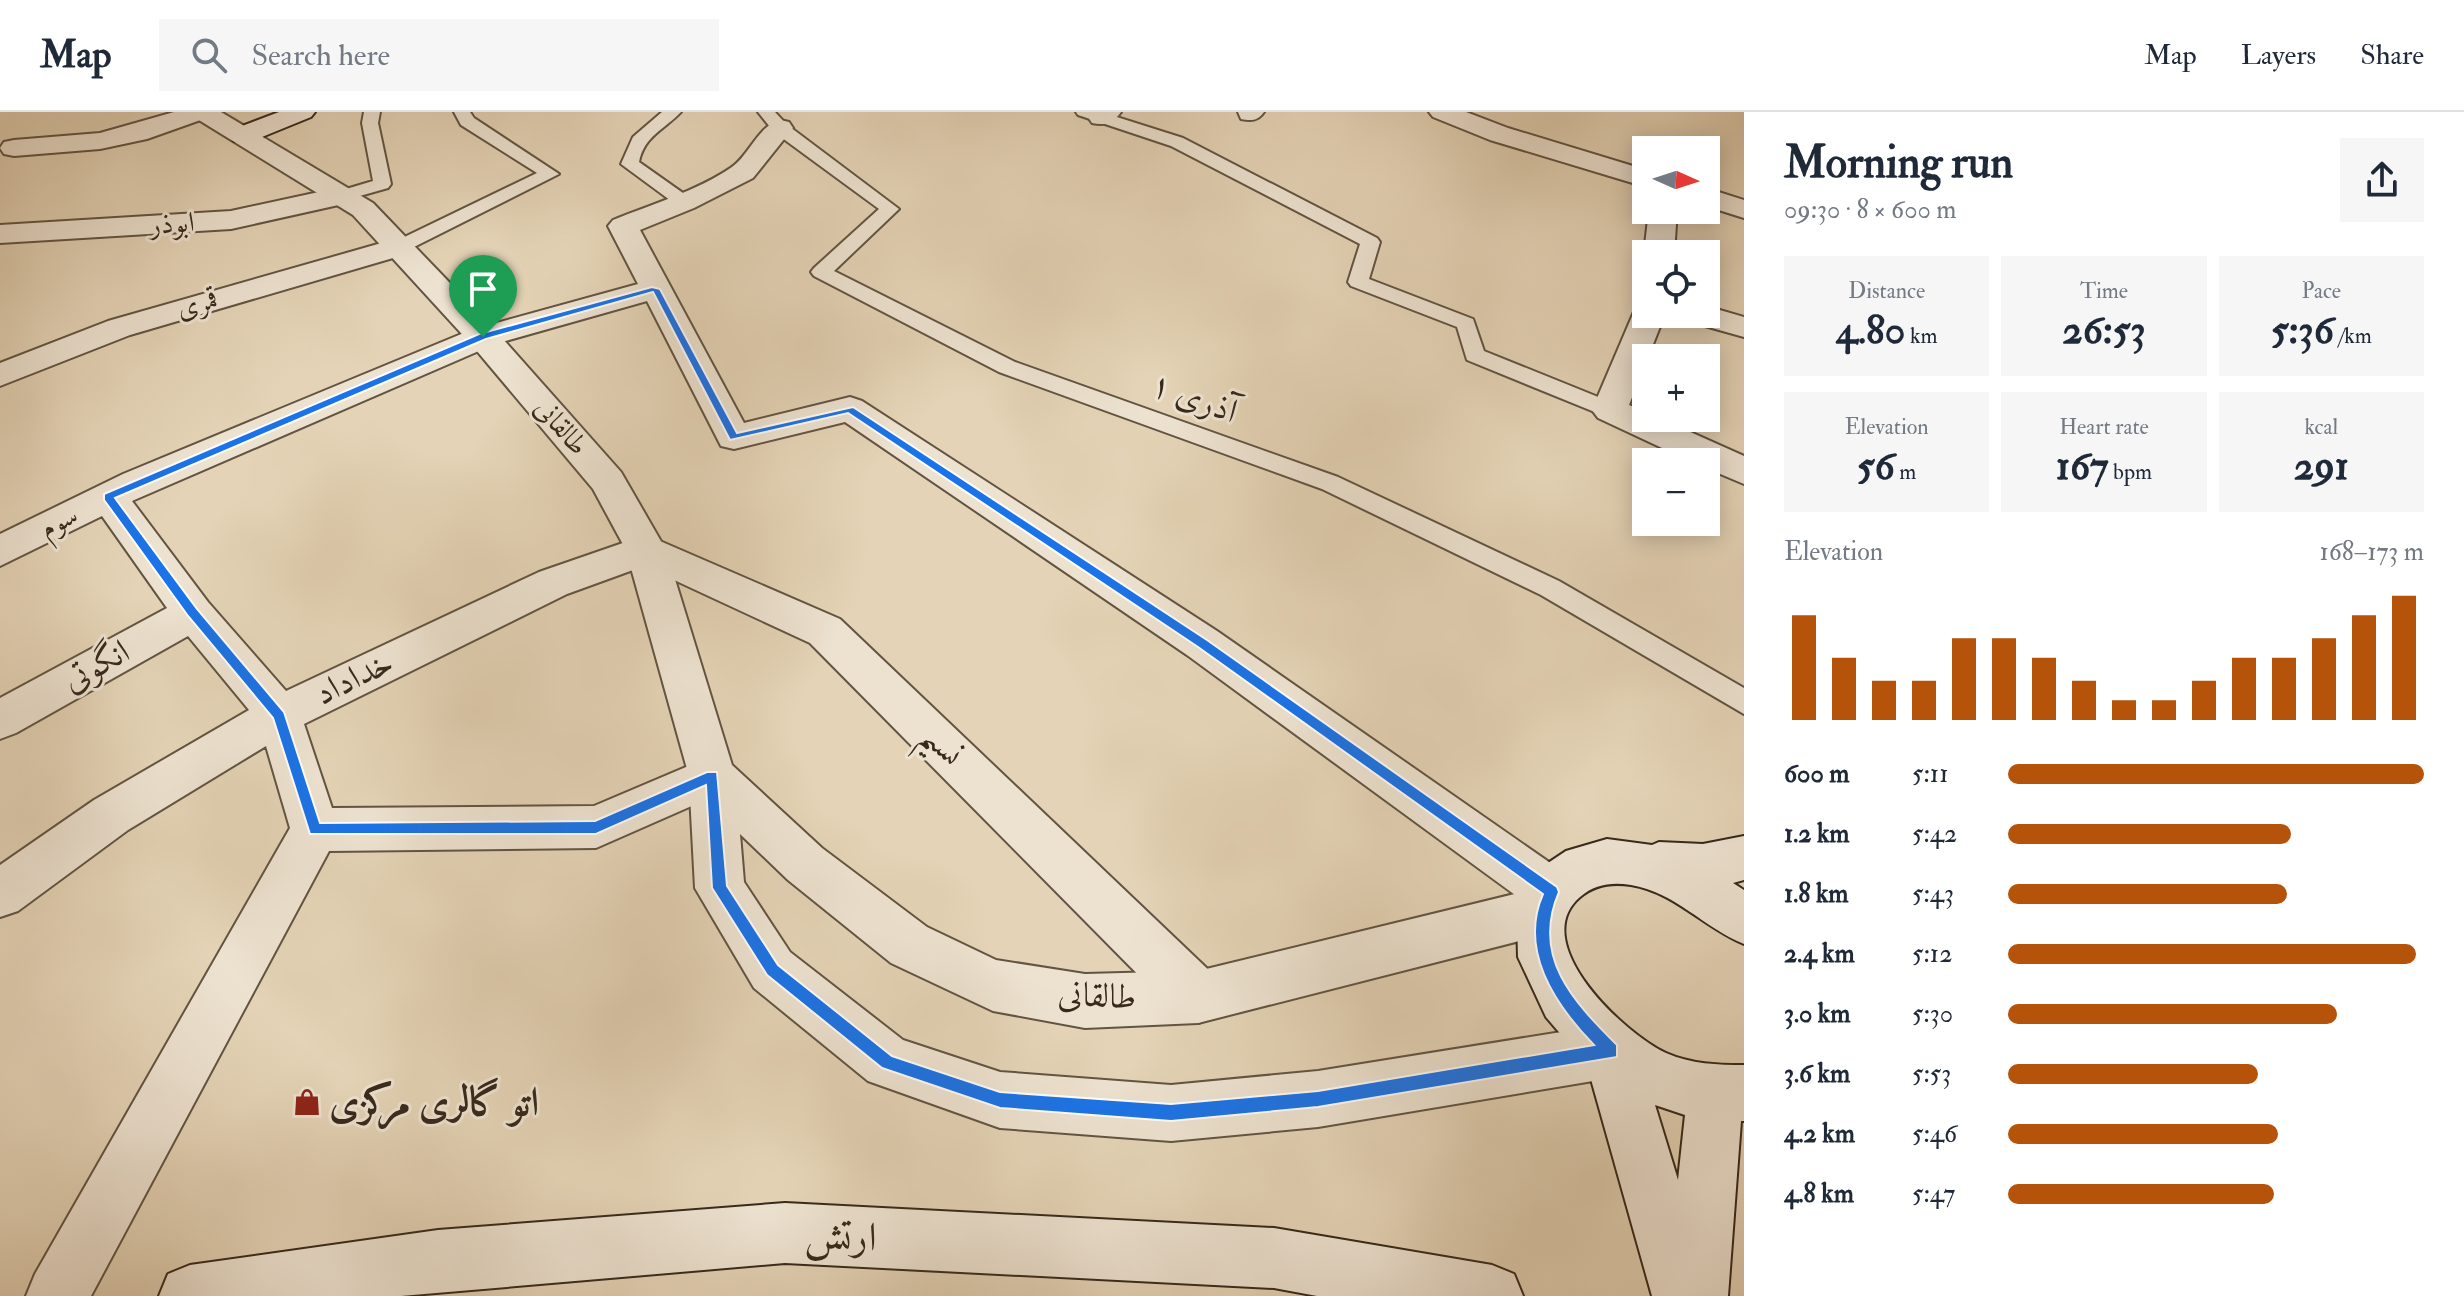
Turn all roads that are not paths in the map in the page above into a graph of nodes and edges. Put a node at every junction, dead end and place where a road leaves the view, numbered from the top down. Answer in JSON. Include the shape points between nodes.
{"nodes":[{"id":1,"x":202,"y":112,"type":"edge"},
{"id":2,"x":302,"y":112,"type":"edge"},
{"id":3,"x":372,"y":112,"type":"edge"},
{"id":4,"x":462,"y":112,"type":"edge"},
{"id":5,"x":673,"y":112,"type":"edge"},
{"id":6,"x":1442,"y":112,"type":"edge"},
{"id":7,"x":1098,"y":114,"type":"edge"},
{"id":8,"x":780,"y":117,"type":"edge"},
{"id":9,"x":1475,"y":117,"type":"edge"},
{"id":10,"x":243,"y":135,"type":"junction"},
{"id":11,"x":14,"y":148,"type":"dead end"},
{"id":12,"x":1632,"y":174,"type":"edge"},
{"id":13,"x":342,"y":196,"type":"junction"},
{"id":14,"x":1720,"y":201,"type":"edge"},
{"id":15,"x":684,"y":202,"type":"junction"},
{"id":16,"x":1744,"y":209,"type":"edge"},
{"id":17,"x":0,"y":234,"type":"edge"},
{"id":18,"x":399,"y":247,"type":"junction"},
{"id":19,"x":656,"y":289,"type":"junction"},
{"id":20,"x":1720,"y":320,"type":"edge"},
{"id":21,"x":1744,"y":327,"type":"edge"},
{"id":22,"x":1643,"y":328,"type":"edge"},
{"id":23,"x":483,"y":337,"type":"junction"},
{"id":24,"x":0,"y":375,"type":"edge"},
{"id":25,"x":1610,"y":410,"type":"junction"},
{"id":26,"x":1744,"y":471,"type":"edge"},
{"id":27,"x":108,"y":497,"type":"junction"},
{"id":28,"x":646,"y":550,"type":"junction"},
{"id":29,"x":0,"y":551,"type":"edge"},
{"id":30,"x":193,"y":613,"type":"junction"},
{"id":31,"x":1744,"y":702,"type":"edge"},
{"id":32,"x":279,"y":715,"type":"junction"},
{"id":33,"x":0,"y":720,"type":"edge"},
{"id":34,"x":712,"y":776,"type":"junction"},
{"id":35,"x":315,"y":830,"type":"junction"},
{"id":36,"x":1744,"y":858,"type":"edge"},
{"id":37,"x":1629,"y":863,"type":"junction"},
{"id":38,"x":0,"y":894,"type":"edge"},
{"id":39,"x":1547,"y":901,"type":"junction"},
{"id":40,"x":1744,"y":920,"type":"edge"},
{"id":41,"x":1198,"y":997,"type":"junction"},
{"id":42,"x":1611,"y":1051,"type":"junction"},
{"id":43,"x":1730,"y":1094,"type":"edge"},
{"id":44,"x":57,"y":1296,"type":"edge"},
{"id":45,"x":190,"y":1296,"type":"edge"},
{"id":46,"x":1492,"y":1296,"type":"edge"},
{"id":47,"x":1683,"y":1296,"type":"edge"},
{"id":48,"x":1697,"y":1296,"type":"edge"}],
"edges":[{"from":1,"to":10,"type":"street","name":"طالقانی"},
{"from":1,"to":11,"type":"street","via":[[100,141]]},
{"from":2,"to":10,"type":"street"},
{"from":3,"to":13,"type":"lane","via":[[382,184]]},
{"from":4,"to":18,"type":"lane","via":[[467,121],[550,174]]},
{"from":5,"to":15,"type":"lane","via":[[631,150],[630,164]]},
{"from":6,"to":9,"type":"street"},
{"from":7,"to":25,"type":"lane","via":[[1177,142],[1370,242],[1358,282],[1466,323],[1475,355]]},
{"from":8,"to":15,"type":"street","via":[[743,172]]},
{"from":8,"to":31,"type":"lane","name":"آذری ۱","via":[[890,209],[821,272],[1007,367],[1330,483],[1550,588]]},
{"from":9,"to":12,"type":"street"},
{"from":10,"to":13,"type":"street","name":"طالقانی"},
{"from":13,"to":17,"type":"street","name":"ابوذر","via":[[231,220]]},
{"from":13,"to":18,"type":"street","name":"طالقانی","via":[[363,209]]},
{"from":14,"to":16,"type":"street"},
{"from":15,"to":19,"type":"street","via":[[623,226]]},
{"from":18,"to":23,"type":"street","name":"طالقانی"},
{"from":18,"to":24,"type":"street","name":"قمری","via":[[119,328]]},
{"from":19,"to":23,"type":"street","name":"سوم"},
{"from":19,"to":39,"type":"street","via":[[734,437],[850,409],[1202,643]]},
{"from":20,"to":21,"type":"street"},
{"from":22,"to":25,"type":"street"},
{"from":23,"to":27,"type":"street","name":"سوم"},
{"from":23,"to":28,"type":"street","name":"طالقانی","via":[[608,481]]},
{"from":25,"to":26,"type":"street"},
{"from":27,"to":29,"type":"street","name":"سوم"},
{"from":27,"to":30,"type":"street"},
{"from":28,"to":32,"type":"street","name":"خداداد","via":[[553,583]]},
{"from":28,"to":34,"type":"street","name":"طالقانی"},
{"from":28,"to":41,"type":"street","name":"نسیم","via":[[825,631]]},
{"from":30,"to":32,"type":"street"},
{"from":30,"to":33,"type":"street","name":"انگوتی"},
{"from":32,"to":35,"type":"street"},
{"from":32,"to":38,"type":"street","name":"خداداد","via":[[111,815]]},
{"from":34,"to":35,"type":"street","via":[[596,827]]},
{"from":34,"to":41,"type":"street","name":"طالقانی","via":[[805,864],[909,945],[993,985],[1085,1001]]},
{"from":34,"to":42,"type":"street","name":"طالقانی","via":[[720,888],[772,970],[887,1062],[1000,1100],[1171,1113],[1318,1099]]},
{"from":35,"to":44,"type":"street"},
{"from":36,"to":37,"type":"street","via":[[1703,867]]},
{"from":37,"to":39,"type":"street","via":[[1597,864],[1571,874]]},
{"from":37,"to":40,"type":"street","via":[[1669,873],[1710,893]]},
{"from":39,"to":41,"type":"street","name":"طالقانی"},
{"from":39,"to":42,"type":"street","via":[[1541,943],[1553,980],[1577,1017]]},
{"from":42,"to":43,"type":"street","via":[[1662,1081]]},
{"from":42,"to":47,"type":"street"},
{"from":43,"to":48,"type":"street"},
{"from":45,"to":46,"type":"street","name":"ارتش","via":[[438,1260],[785,1233],[1274,1258]]}]}
